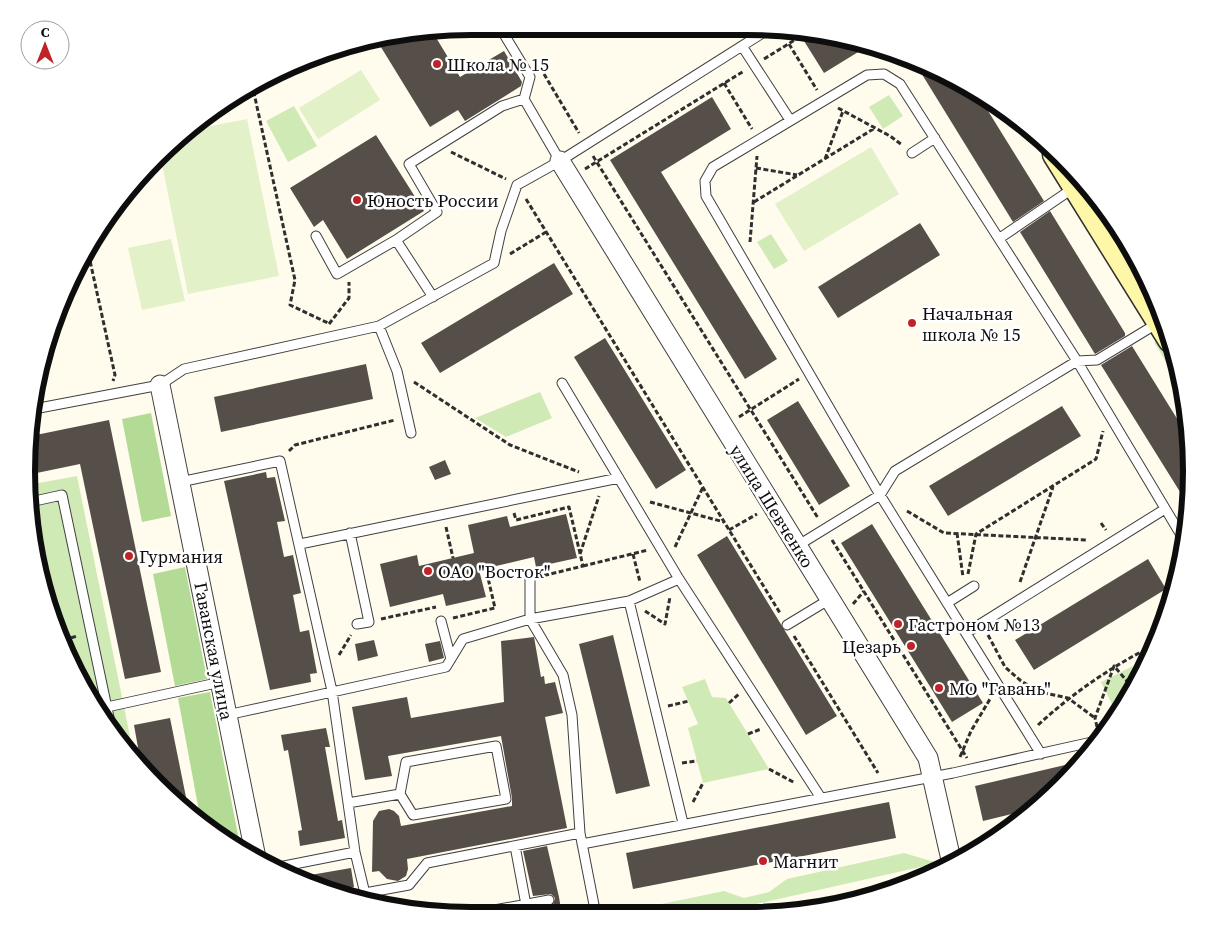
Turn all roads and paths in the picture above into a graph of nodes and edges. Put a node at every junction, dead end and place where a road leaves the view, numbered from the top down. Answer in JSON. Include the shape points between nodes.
{"nodes":[{"id":1,"x":504,"y":35,"type":"edge"},
{"id":2,"x":759,"y":35,"type":"edge"},
{"id":3,"x":798,"y":38,"type":"edge"},
{"id":4,"x":789,"y":44,"type":"junction"},
{"id":5,"x":742,"y":46,"type":"junction"},
{"id":6,"x":754,"y":65,"type":"junction"},
{"id":7,"x":541,"y":68,"type":"dead end"},
{"id":8,"x":724,"y":83,"type":"junction"},
{"id":9,"x":254,"y":93,"type":"edge"},
{"id":10,"x":524,"y":99,"type":"junction"},
{"id":11,"x":824,"y":100,"type":"junction"},
{"id":12,"x":843,"y":111,"type":"junction"},
{"id":13,"x":790,"y":120,"type":"junction"},
{"id":14,"x":875,"y":128,"type":"junction"},
{"id":15,"x":935,"y":138,"type":"junction"},
{"id":16,"x":759,"y":139,"type":"junction"},
{"id":17,"x":586,"y":144,"type":"junction"},
{"id":18,"x":437,"y":145,"type":"junction"},
{"id":19,"x":912,"y":153,"type":"joint"},
{"id":20,"x":825,"y":159,"type":"junction"},
{"id":21,"x":560,"y":161,"type":"junction"},
{"id":22,"x":597,"y":162,"type":"junction"},
{"id":23,"x":756,"y":168,"type":"junction"},
{"id":24,"x":798,"y":175,"type":"junction"},
{"id":25,"x":570,"y":178,"type":"junction"},
{"id":26,"x":517,"y":185,"type":"junction"},
{"id":27,"x":1077,"y":186,"type":"edge"},
{"id":28,"x":753,"y":203,"type":"junction"},
{"id":29,"x":1094,"y":207,"type":"edge"},
{"id":30,"x":546,"y":232,"type":"junction"},
{"id":31,"x":316,"y":236,"type":"dead end"},
{"id":32,"x":1000,"y":238,"type":"junction"},
{"id":33,"x":396,"y":240,"type":"junction"},
{"id":34,"x":90,"y":259,"type":"edge"},
{"id":35,"x":494,"y":263,"type":"junction"},
{"id":36,"x":747,"y":267,"type":"junction"},
{"id":37,"x":347,"y":268,"type":"junction"},
{"id":38,"x":1144,"y":291,"type":"edge"},
{"id":39,"x":432,"y":297,"type":"junction"},
{"id":40,"x":329,"y":323,"type":"junction"},
{"id":41,"x":379,"y":326,"type":"junction"},
{"id":42,"x":1159,"y":329,"type":"edge"},
{"id":43,"x":332,"y":336,"type":"junction"},
{"id":44,"x":1077,"y":361,"type":"junction"},
{"id":45,"x":397,"y":371,"type":"junction"},
{"id":46,"x":808,"y":373,"type":"junction"},
{"id":47,"x":562,"y":383,"type":"dead end"},
{"id":48,"x":160,"y":385,"type":"junction"},
{"id":49,"x":110,"y":393,"type":"junction"},
{"id":50,"x":40,"y":408,"type":"edge"},
{"id":51,"x":751,"y":410,"type":"junction"},
{"id":52,"x":1107,"y":411,"type":"junction"},
{"id":53,"x":406,"y":417,"type":"junction"},
{"id":54,"x":723,"y":427,"type":"junction"},
{"id":55,"x":411,"y":434,"type":"dead end"},
{"id":56,"x":280,"y":461,"type":"junction"},
{"id":57,"x":1073,"y":474,"type":"junction"},
{"id":58,"x":619,"y":478,"type":"junction"},
{"id":59,"x":1076,"y":478,"type":"dead end"},
{"id":60,"x":604,"y":481,"type":"junction"},
{"id":61,"x":180,"y":482,"type":"junction"},
{"id":62,"x":1054,"y":486,"type":"junction"},
{"id":63,"x":703,"y":487,"type":"junction"},
{"id":64,"x":880,"y":495,"type":"junction"},
{"id":65,"x":630,"y":497,"type":"junction"},
{"id":66,"x":36,"y":501,"type":"edge"},
{"id":67,"x":772,"y":505,"type":"junction"},
{"id":68,"x":1165,"y":509,"type":"junction"},
{"id":69,"x":514,"y":510,"type":"dead end"},
{"id":70,"x":690,"y":513,"type":"junction"},
{"id":71,"x":724,"y":522,"type":"junction"},
{"id":72,"x":456,"y":523,"type":"dead end"},
{"id":73,"x":446,"y":525,"type":"dead end"},
{"id":74,"x":825,"y":529,"type":"junction"},
{"id":75,"x":447,"y":530,"type":"dead end"},
{"id":76,"x":729,"y":530,"type":"junction"},
{"id":77,"x":1179,"y":531,"type":"edge"},
{"id":78,"x":350,"y":533,"type":"junction"},
{"id":79,"x":957,"y":534,"type":"junction"},
{"id":80,"x":976,"y":534,"type":"junction"},
{"id":81,"x":1036,"y":537,"type":"junction"},
{"id":82,"x":1112,"y":542,"type":"junction"},
{"id":83,"x":300,"y":544,"type":"junction"},
{"id":84,"x":797,"y":546,"type":"junction"},
{"id":85,"x":660,"y":547,"type":"junction"},
{"id":86,"x":580,"y":554,"type":"junction"},
{"id":87,"x":633,"y":554,"type":"junction"},
{"id":88,"x":454,"y":558,"type":"dead end"},
{"id":89,"x":668,"y":561,"type":"junction"},
{"id":90,"x":583,"y":566,"type":"junction"},
{"id":91,"x":530,"y":579,"type":"junction"},
{"id":92,"x":676,"y":581,"type":"junction"},
{"id":93,"x":974,"y":586,"type":"dead end"},
{"id":94,"x":965,"y":592,"type":"junction"},
{"id":95,"x":644,"y":595,"type":"junction"},
{"id":96,"x":830,"y":599,"type":"junction"},
{"id":97,"x":629,"y":601,"type":"junction"},
{"id":98,"x":947,"y":603,"type":"junction"},
{"id":99,"x":1012,"y":604,"type":"junction"},
{"id":100,"x":530,"y":619,"type":"junction"},
{"id":101,"x":441,"y":621,"type":"junction"},
{"id":102,"x":370,"y":622,"type":"junction"},
{"id":103,"x":982,"y":623,"type":"junction"},
{"id":104,"x":357,"y":624,"type":"joint"},
{"id":105,"x":665,"y":624,"type":"dead end"},
{"id":106,"x":787,"y":625,"type":"junction"},
{"id":107,"x":966,"y":633,"type":"junction"},
{"id":108,"x":1144,"y":650,"type":"edge"},
{"id":109,"x":451,"y":659,"type":"junction"},
{"id":110,"x":1114,"y":666,"type":"junction"},
{"id":111,"x":328,"y":673,"type":"junction"},
{"id":112,"x":221,"y":682,"type":"junction"},
{"id":113,"x":1128,"y":683,"type":"edge"},
{"id":114,"x":998,"y":685,"type":"junction"},
{"id":115,"x":332,"y":691,"type":"junction"},
{"id":116,"x":1068,"y":698,"type":"junction"},
{"id":117,"x":689,"y":701,"type":"dead end"},
{"id":118,"x":107,"y":707,"type":"junction"},
{"id":119,"x":655,"y":709,"type":"junction"},
{"id":120,"x":108,"y":713,"type":"edge"},
{"id":121,"x":227,"y":715,"type":"junction"},
{"id":122,"x":1095,"y":718,"type":"junction"},
{"id":123,"x":1098,"y":729,"type":"edge"},
{"id":124,"x":1028,"y":733,"type":"junction"},
{"id":125,"x":1087,"y":743,"type":"edge"},
{"id":126,"x":963,"y":750,"type":"junction"},
{"id":127,"x":1041,"y":754,"type":"junction"},
{"id":128,"x":974,"y":768,"type":"junction"},
{"id":129,"x":953,"y":773,"type":"junction"},
{"id":130,"x":933,"y":777,"type":"junction"},
{"id":131,"x":886,"y":786,"type":"junction"},
{"id":132,"x":400,"y":794,"type":"junction"},
{"id":133,"x":822,"y":798,"type":"junction"},
{"id":134,"x":348,"y":803,"type":"junction"},
{"id":135,"x":683,"y":823,"type":"junction"},
{"id":136,"x":580,"y":833,"type":"junction"},
{"id":137,"x":582,"y":844,"type":"junction"},
{"id":138,"x":515,"y":846,"type":"junction"},
{"id":139,"x":254,"y":850,"type":"edge"},
{"id":140,"x":355,"y":852,"type":"junction"},
{"id":141,"x":950,"y":857,"type":"edge"},
{"id":142,"x":286,"y":866,"type":"edge"},
{"id":143,"x":365,"y":894,"type":"edge"},
{"id":144,"x":373,"y":896,"type":"edge"},
{"id":145,"x":549,"y":900,"type":"dead end"},
{"id":146,"x":526,"y":905,"type":"junction"},
{"id":147,"x":514,"y":907,"type":"edge"},
{"id":148,"x":594,"y":907,"type":"edge"}],
"edges":[{"from":1,"to":10,"type":"lane","via":[[530,77]]},
{"from":2,"to":5,"type":"lane"},
{"from":3,"to":4,"type":"path"},
{"from":4,"to":6,"type":"path"},
{"from":4,"to":11,"type":"path"},
{"from":5,"to":6,"type":"lane"},
{"from":5,"to":17,"type":"lane"},
{"from":6,"to":8,"type":"path"},
{"from":6,"to":13,"type":"lane"},
{"from":7,"to":17,"type":"path"},
{"from":8,"to":16,"type":"path"},
{"from":8,"to":22,"type":"path"},
{"from":9,"to":40,"type":"path","via":[[295,280],[290,305]]},
{"from":10,"to":18,"type":"lane","via":[[502,106]]},
{"from":10,"to":21,"type":"lane"},
{"from":11,"to":12,"type":"path"},
{"from":11,"to":13,"type":"lane"},
{"from":11,"to":15,"type":"lane","via":[[867,75],[884,74],[900,84]]},
{"from":12,"to":14,"type":"path"},
{"from":12,"to":20,"type":"path"},
{"from":13,"to":16,"type":"lane"},
{"from":14,"to":19,"type":"path"},
{"from":14,"to":20,"type":"path"},
{"from":15,"to":19,"type":"lane"},
{"from":15,"to":32,"type":"lane"},
{"from":16,"to":23,"type":"path"},
{"from":16,"to":36,"type":"lane","via":[[712,167],[705,181],[706,196]]},
{"from":17,"to":21,"type":"lane"},
{"from":17,"to":22,"type":"path"},
{"from":18,"to":26,"type":"path"},
{"from":18,"to":33,"type":"lane","via":[[410,164],[437,212]]},
{"from":20,"to":24,"type":"path"},
{"from":21,"to":25,"type":"street","name":"улица Шевченко"},
{"from":21,"to":26,"type":"lane"},
{"from":22,"to":25,"type":"path"},
{"from":22,"to":51,"type":"path"},
{"from":23,"to":24,"type":"path"},
{"from":23,"to":28,"type":"path"},
{"from":24,"to":28,"type":"path"},
{"from":25,"to":54,"type":"street","name":"улица Шевченко"},
{"from":26,"to":30,"type":"path"},
{"from":26,"to":35,"type":"lane","via":[[501,230]]},
{"from":27,"to":32,"type":"lane"},
{"from":28,"to":36,"type":"path"},
{"from":29,"to":38,"type":"street"},
{"from":30,"to":35,"type":"path"},
{"from":30,"to":63,"type":"path"},
{"from":31,"to":37,"type":"lane","via":[[337,274]]},
{"from":32,"to":44,"type":"lane"},
{"from":33,"to":37,"type":"lane"},
{"from":33,"to":39,"type":"lane"},
{"from":34,"to":49,"type":"path","via":[[114,375]]},
{"from":35,"to":39,"type":"lane"},
{"from":36,"to":46,"type":"lane"},
{"from":37,"to":40,"type":"path","via":[[349,298]]},
{"from":39,"to":41,"type":"lane"},
{"from":40,"to":43,"type":"path"},
{"from":41,"to":43,"type":"lane"},
{"from":41,"to":45,"type":"lane"},
{"from":42,"to":44,"type":"lane","via":[[1097,360]]},
{"from":43,"to":48,"type":"lane","via":[[184,369]]},
{"from":44,"to":52,"type":"lane"},
{"from":44,"to":64,"type":"lane","via":[[895,471]]},
{"from":45,"to":53,"type":"lane"},
{"from":45,"to":60,"type":"path","via":[[510,445]]},
{"from":46,"to":51,"type":"path"},
{"from":46,"to":64,"type":"lane"},
{"from":47,"to":58,"type":"lane"},
{"from":48,"to":49,"type":"lane"},
{"from":48,"to":61,"type":"street","name":"Гаванская улица"},
{"from":49,"to":50,"type":"lane"},
{"from":51,"to":54,"type":"path"},
{"from":51,"to":74,"type":"path"},
{"from":52,"to":57,"type":"path","via":[[1096,459]]},
{"from":52,"to":68,"type":"lane"},
{"from":53,"to":55,"type":"lane"},
{"from":53,"to":56,"type":"path","via":[[295,445]]},
{"from":54,"to":67,"type":"street","name":"улица Шевченко"},
{"from":56,"to":61,"type":"lane"},
{"from":56,"to":83,"type":"lane"},
{"from":57,"to":59,"type":"path"},
{"from":57,"to":62,"type":"path"},
{"from":58,"to":60,"type":"lane"},
{"from":58,"to":65,"type":"lane"},
{"from":60,"to":78,"type":"lane"},
{"from":60,"to":86,"type":"path"},
{"from":61,"to":112,"type":"street","name":"Гаванская улица"},
{"from":62,"to":80,"type":"path"},
{"from":62,"to":81,"type":"path"},
{"from":63,"to":70,"type":"path"},
{"from":63,"to":71,"type":"path"},
{"from":64,"to":74,"type":"lane"},
{"from":64,"to":79,"type":"path","via":[[944,533]]},
{"from":64,"to":98,"type":"lane"},
{"from":65,"to":70,"type":"path"},
{"from":65,"to":85,"type":"lane"},
{"from":66,"to":118,"type":"lane","via":[[62,495]]},
{"from":67,"to":76,"type":"path"},
{"from":67,"to":84,"type":"street","name":"улица Шевченко"},
{"from":68,"to":77,"type":"lane"},
{"from":68,"to":82,"type":"lane"},
{"from":69,"to":86,"type":"path","via":[[516,520],[569,507]]},
{"from":70,"to":71,"type":"path"},
{"from":70,"to":89,"type":"path"},
{"from":71,"to":76,"type":"path"},
{"from":72,"to":73,"type":"path"},
{"from":74,"to":84,"type":"lane"},
{"from":74,"to":126,"type":"path"},
{"from":75,"to":88,"type":"path"},
{"from":76,"to":106,"type":"path"},
{"from":78,"to":83,"type":"lane"},
{"from":78,"to":102,"type":"lane"},
{"from":79,"to":80,"type":"path"},
{"from":79,"to":94,"type":"path"},
{"from":80,"to":81,"type":"path"},
{"from":80,"to":94,"type":"path"},
{"from":81,"to":82,"type":"path"},
{"from":81,"to":99,"type":"path"},
{"from":82,"to":99,"type":"lane"},
{"from":83,"to":111,"type":"lane"},
{"from":84,"to":96,"type":"street","name":"улица Шевченко"},
{"from":85,"to":87,"type":"path"},
{"from":85,"to":89,"type":"lane"},
{"from":86,"to":90,"type":"path"},
{"from":87,"to":90,"type":"path"},
{"from":87,"to":95,"type":"path"},
{"from":89,"to":92,"type":"lane"},
{"from":90,"to":91,"type":"path"},
{"from":91,"to":100,"type":"lane"},
{"from":91,"to":101,"type":"path","via":[[527,568],[488,578],[495,608]]},
{"from":92,"to":95,"type":"lane"},
{"from":92,"to":105,"type":"path"},
{"from":92,"to":133,"type":"lane"},
{"from":93,"to":94,"type":"lane"},
{"from":94,"to":98,"type":"lane"},
{"from":95,"to":97,"type":"lane"},
{"from":96,"to":106,"type":"lane"},
{"from":96,"to":130,"type":"street","name":"улица Шевченко","via":[[928,758]]},
{"from":97,"to":100,"type":"lane"},
{"from":97,"to":119,"type":"lane"},
{"from":98,"to":107,"type":"lane"},
{"from":99,"to":103,"type":"lane"},
{"from":100,"to":109,"type":"lane","via":[[463,639]]},
{"from":100,"to":136,"type":"lane","via":[[563,675],[572,715]]},
{"from":101,"to":102,"type":"path","via":[[438,607]]},
{"from":101,"to":109,"type":"lane"},
{"from":102,"to":104,"type":"lane"},
{"from":103,"to":107,"type":"lane"},
{"from":103,"to":116,"type":"path","via":[[1005,666],[1021,681],[1040,692]]},
{"from":104,"to":111,"type":"path"},
{"from":106,"to":131,"type":"path"},
{"from":107,"to":114,"type":"lane"},
{"from":108,"to":110,"type":"path"},
{"from":109,"to":115,"type":"lane","via":[[446,667]]},
{"from":110,"to":113,"type":"path"},
{"from":110,"to":116,"type":"path"},
{"from":110,"to":122,"type":"path"},
{"from":111,"to":115,"type":"lane"},
{"from":112,"to":118,"type":"lane"},
{"from":112,"to":121,"type":"street","name":"Гаванская улица"},
{"from":114,"to":124,"type":"lane"},
{"from":114,"to":126,"type":"path"},
{"from":115,"to":121,"type":"lane"},
{"from":115,"to":134,"type":"lane"},
{"from":116,"to":122,"type":"path"},
{"from":116,"to":124,"type":"path"},
{"from":117,"to":119,"type":"path"},
{"from":118,"to":120,"type":"lane"},
{"from":119,"to":135,"type":"lane"},
{"from":121,"to":139,"type":"street","name":"Гаванская улица"},
{"from":122,"to":123,"type":"path"},
{"from":124,"to":127,"type":"lane"},
{"from":125,"to":127,"type":"lane"},
{"from":126,"to":128,"type":"path"},
{"from":126,"to":129,"type":"path"},
{"from":127,"to":128,"type":"lane"},
{"from":128,"to":129,"type":"lane"},
{"from":129,"to":130,"type":"lane"},
{"from":130,"to":131,"type":"lane"},
{"from":130,"to":141,"type":"street","name":"улица Шевченко"},
{"from":131,"to":133,"type":"lane"},
{"from":132,"to":132,"type":"lane","via":[[406,762],[496,746],[506,799],[413,815]]},
{"from":132,"to":134,"type":"lane"},
{"from":133,"to":135,"type":"lane"},
{"from":134,"to":140,"type":"lane"},
{"from":135,"to":137,"type":"lane"},
{"from":136,"to":137,"type":"lane"},
{"from":136,"to":138,"type":"lane"},
{"from":137,"to":148,"type":"lane"},
{"from":138,"to":144,"type":"lane","via":[[427,863],[409,885]]},
{"from":138,"to":146,"type":"lane"},
{"from":140,"to":142,"type":"lane"},
{"from":140,"to":143,"type":"lane"},
{"from":145,"to":146,"type":"lane"},
{"from":146,"to":147,"type":"lane"}]}
